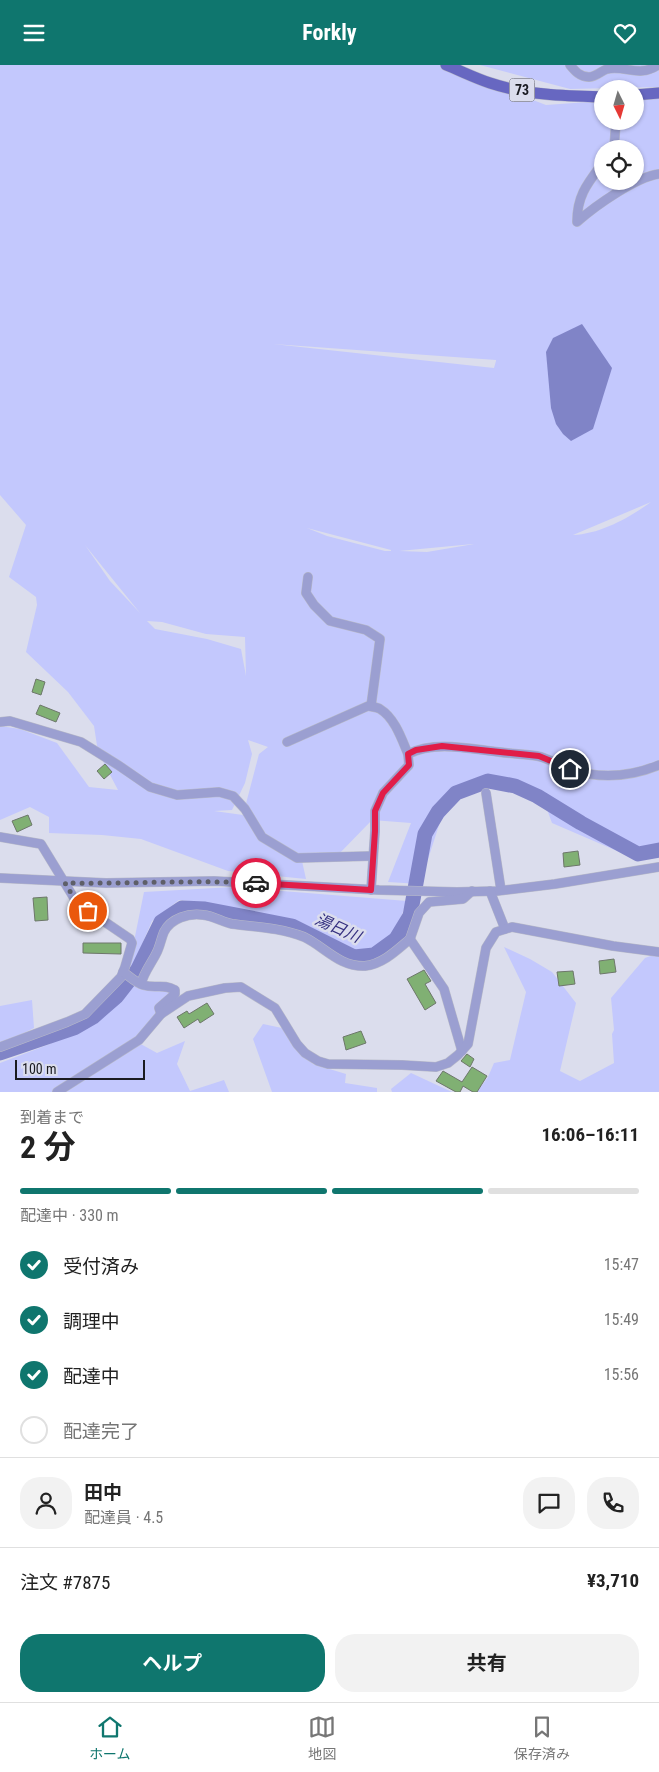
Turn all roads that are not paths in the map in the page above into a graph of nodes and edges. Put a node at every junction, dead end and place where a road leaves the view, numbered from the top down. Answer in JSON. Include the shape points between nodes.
{"nodes":[{"id":1,"x":446,"y":65,"type":"edge"},
{"id":2,"x":658,"y":65,"type":"edge"},
{"id":3,"x":570,"y":66,"type":"edge"},
{"id":4,"x":659,"y":93,"type":"edge"},
{"id":5,"x":644,"y":94,"type":"edge"},
{"id":6,"x":594,"y":97,"type":"edge"},
{"id":7,"x":659,"y":174,"type":"edge"},
{"id":8,"x":594,"y":175,"type":"edge"},
{"id":9,"x":644,"y":180,"type":"edge"},
{"id":10,"x":622,"y":190,"type":"edge"},
{"id":11,"x":308,"y":577,"type":"dead end"},
{"id":12,"x":370,"y":706,"type":"junction"},
{"id":13,"x":0,"y":722,"type":"edge"},
{"id":14,"x":287,"y":742,"type":"dead end"},
{"id":15,"x":408,"y":754,"type":"junction"},
{"id":16,"x":659,"y":765,"type":"edge"},
{"id":17,"x":486,"y":793,"type":"dead end"},
{"id":18,"x":0,"y":837,"type":"edge"},
{"id":19,"x":372,"y":856,"type":"junction"},
{"id":20,"x":659,"y":867,"type":"edge"},
{"id":21,"x":0,"y":879,"type":"edge"},
{"id":22,"x":65,"y":883,"type":"junction"},
{"id":23,"x":375,"y":890,"type":"junction"},
{"id":24,"x":501,"y":890,"type":"junction"},
{"id":25,"x":472,"y":891,"type":"junction"},
{"id":26,"x":490,"y":891,"type":"junction"},
{"id":27,"x":505,"y":929,"type":"junction"},
{"id":28,"x":410,"y":939,"type":"junction"},
{"id":29,"x":659,"y":952,"type":"edge"},
{"id":30,"x":123,"y":972,"type":"junction"},
{"id":31,"x":141,"y":984,"type":"junction"},
{"id":32,"x":161,"y":1014,"type":"junction"},
{"id":33,"x":0,"y":1047,"type":"edge"},
{"id":34,"x":462,"y":1051,"type":"junction"},
{"id":35,"x":57,"y":1092,"type":"edge"}],
"edges":[{"from":1,"to":6,"type":"main road","number":"73","via":[[491,83],[536,93]]},
{"from":2,"to":3,"type":"street","via":[[647,71],[608,69],[589,77],[579,75]]},
{"from":4,"to":5,"type":"main road"},
{"from":7,"to":9,"type":"street"},
{"from":8,"to":10,"type":"street","via":[[577,207],[577,221]]},
{"from":11,"to":12,"type":"street","via":[[306,593],[330,621],[366,630],[380,639]]},
{"from":12,"to":14,"type":"street"},
{"from":12,"to":15,"type":"street","via":[[380,709],[391,720]]},
{"from":13,"to":19,"type":"street","via":[[10,721],[81,741],[150,787],[176,795],[219,792],[233,796],[262,837],[297,857]]},
{"from":15,"to":16,"type":"street","via":[[442,746],[539,756],[570,769],[608,776],[639,773]]},
{"from":15,"to":19,"type":"street","via":[[409,765],[383,793],[375,811]]},
{"from":17,"to":24,"type":"street"},
{"from":18,"to":22,"type":"street","via":[[41,844]]},
{"from":19,"to":23,"type":"street"},
{"from":20,"to":24,"type":"street"},
{"from":21,"to":22,"type":"street"},
{"from":22,"to":23,"type":"street","via":[[214,881]]},
{"from":22,"to":30,"type":"street","via":[[77,903],[130,939],[132,943]]},
{"from":23,"to":25,"type":"street"},
{"from":24,"to":26,"type":"street"},
{"from":25,"to":26,"type":"street"},
{"from":25,"to":28,"type":"street","via":[[463,899],[429,902],[419,913]]},
{"from":26,"to":27,"type":"street"},
{"from":27,"to":29,"type":"street","via":[[531,929]]},
{"from":27,"to":34,"type":"street","via":[[496,932],[486,948],[473,1025],[468,1044]]},
{"from":28,"to":31,"type":"street","via":[[380,962],[352,965],[304,938],[254,925],[191,915],[169,924]]},
{"from":28,"to":34,"type":"street","via":[[444,989]]},
{"from":30,"to":31,"type":"street"},
{"from":30,"to":33,"type":"street","via":[[85,1013]]},
{"from":31,"to":32,"type":"street","via":[[168,986],[175,990],[175,994],[159,1008]]},
{"from":32,"to":34,"type":"street","via":[[188,997],[241,987],[275,1008],[305,1053],[328,1064],[436,1067],[448,1063]]},
{"from":32,"to":35,"type":"street","via":[[139,1040]]}]}
